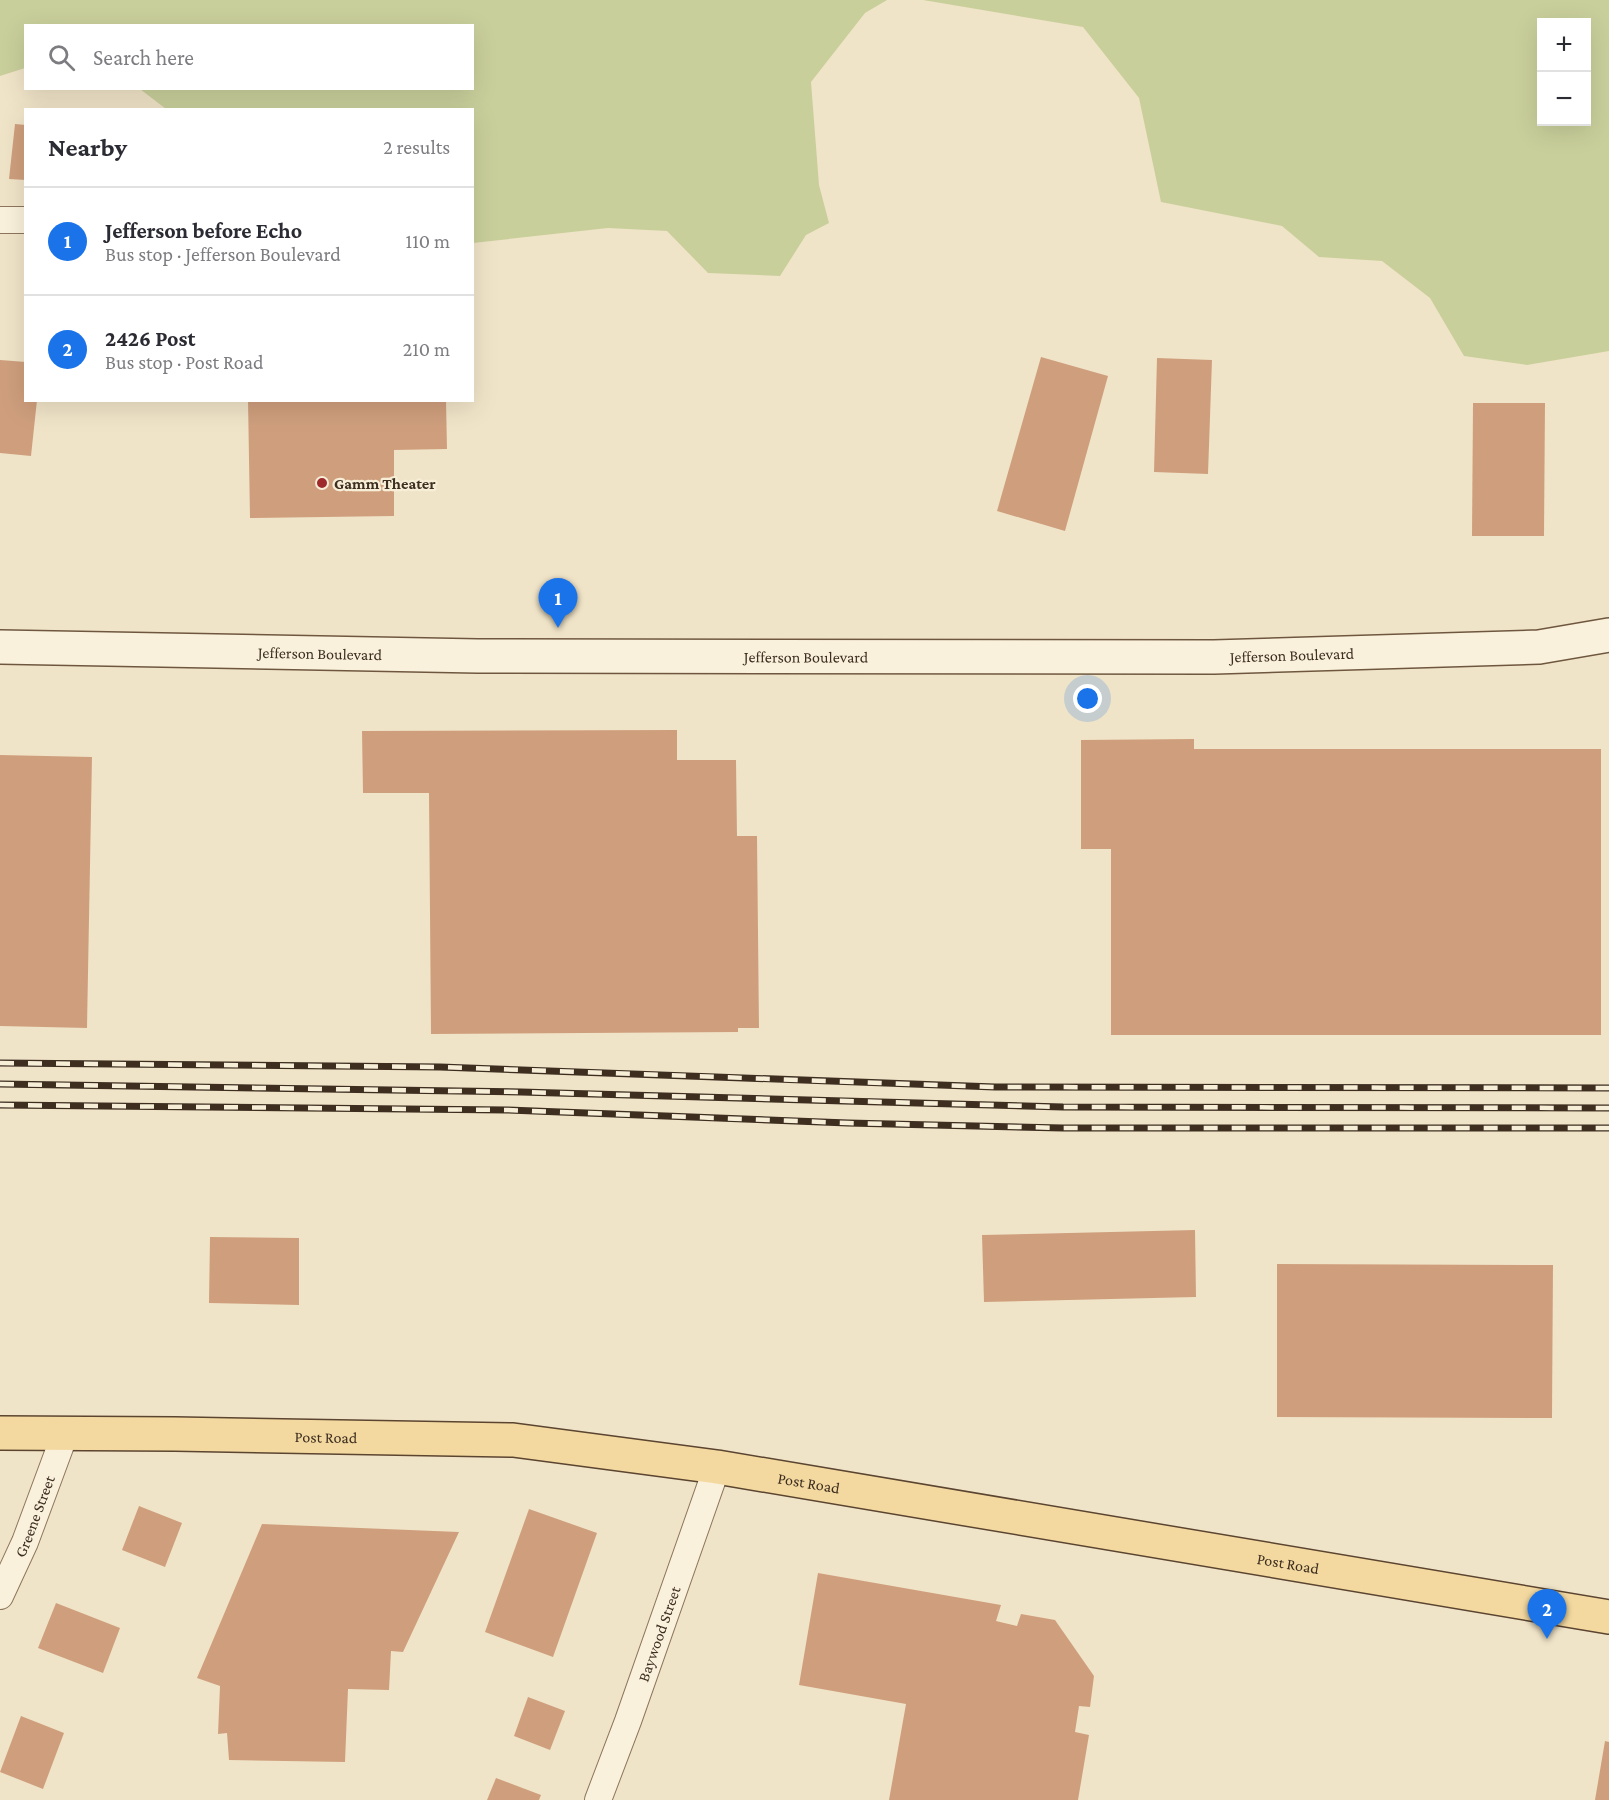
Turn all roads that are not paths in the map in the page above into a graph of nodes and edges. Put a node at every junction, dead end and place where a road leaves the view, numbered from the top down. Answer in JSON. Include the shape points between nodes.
{"nodes":[{"id":1,"x":0,"y":220,"type":"edge"},
{"id":2,"x":24,"y":220,"type":"edge"},
{"id":3,"x":1609,"y":635,"type":"edge"},
{"id":4,"x":0,"y":647,"type":"edge"},
{"id":5,"x":0,"y":1433,"type":"edge"},
{"id":6,"x":65,"y":1434,"type":"junction"},
{"id":7,"x":717,"y":1467,"type":"junction"},
{"id":8,"x":0,"y":1596,"type":"edge"},
{"id":9,"x":1609,"y":1617,"type":"edge"},
{"id":10,"x":598,"y":1800,"type":"edge"}],
"edges":[{"from":1,"to":2,"type":"street"},
{"from":3,"to":4,"type":"main road","name":"Jefferson Boulevard","via":[[1539,647],[1214,657],[478,656]]},
{"from":5,"to":6,"type":"main road","name":"Post Road"},
{"from":6,"to":7,"type":"main road","name":"Post Road","via":[[513,1440]]},
{"from":6,"to":8,"type":"street","name":"Greene Street","via":[[25,1542]]},
{"from":7,"to":9,"type":"main road","name":"Post Road"},
{"from":7,"to":10,"type":"street","name":"Baywood Street"}]}
